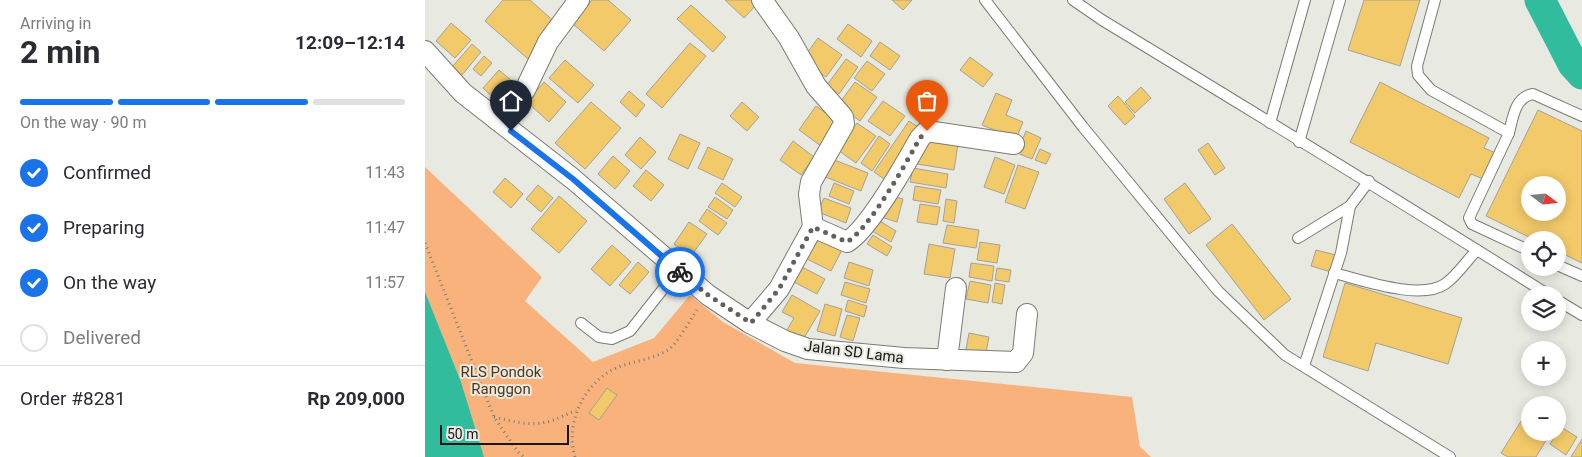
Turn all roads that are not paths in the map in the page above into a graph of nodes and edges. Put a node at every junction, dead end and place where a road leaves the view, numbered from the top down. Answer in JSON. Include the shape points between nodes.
{"nodes":[{"id":1,"x":579,"y":0,"type":"edge"},
{"id":2,"x":762,"y":0,"type":"edge"},
{"id":3,"x":985,"y":0,"type":"edge"},
{"id":4,"x":1073,"y":0,"type":"edge"},
{"id":5,"x":1305,"y":0,"type":"edge"},
{"id":6,"x":1340,"y":0,"type":"edge"},
{"id":7,"x":1435,"y":0,"type":"edge"},
{"id":8,"x":425,"y":51,"type":"edge"},
{"id":9,"x":1582,"y":116,"type":"edge"},
{"id":10,"x":496,"y":119,"type":"junction"},
{"id":11,"x":1270,"y":123,"type":"junction"},
{"id":12,"x":1509,"y":133,"type":"junction"},
{"id":13,"x":1299,"y":142,"type":"junction"},
{"id":14,"x":1014,"y":144,"type":"dead end"},
{"id":15,"x":1369,"y":181,"type":"junction"},
{"id":16,"x":1350,"y":206,"type":"junction"},
{"id":17,"x":813,"y":227,"type":"junction"},
{"id":18,"x":1298,"y":238,"type":"dead end"},
{"id":19,"x":1521,"y":248,"type":"edge"},
{"id":20,"x":1477,"y":250,"type":"junction"},
{"id":21,"x":1566,"y":269,"type":"edge"},
{"id":22,"x":678,"y":270,"type":"junction"},
{"id":23,"x":1334,"y":273,"type":"junction"},
{"id":24,"x":1582,"y":276,"type":"edge"},
{"id":25,"x":1535,"y":286,"type":"edge"},
{"id":26,"x":956,"y":288,"type":"dead end"},
{"id":27,"x":1566,"y":305,"type":"edge"},
{"id":28,"x":1027,"y":314,"type":"dead end"},
{"id":29,"x":1582,"y":315,"type":"edge"},
{"id":30,"x":581,"y":322,"type":"dead end"},
{"id":31,"x":751,"y":323,"type":"junction"},
{"id":32,"x":947,"y":360,"type":"junction"},
{"id":33,"x":1304,"y":366,"type":"junction"},
{"id":34,"x":1451,"y":457,"type":"edge"}],
"edges":[{"from":1,"to":10,"type":"street","via":[[548,42],[525,90]]},
{"from":2,"to":17,"type":"street","via":[[789,38],[816,86],[843,117],[844,124],[811,182],[809,194]]},
{"from":3,"to":33,"type":"lane","via":[[1083,127],[1218,291],[1285,355]]},
{"from":4,"to":11,"type":"lane"},
{"from":5,"to":11,"type":"lane"},
{"from":6,"to":13,"type":"lane"},
{"from":7,"to":12,"type":"lane","via":[[1417,66],[1418,75],[1431,90]]},
{"from":8,"to":10,"type":"street","name":"Jalan SD Lama","via":[[463,93]]},
{"from":9,"to":12,"type":"lane","via":[[1533,94],[1525,95],[1517,104]]},
{"from":10,"to":22,"type":"street","name":"Jalan SD Lama","via":[[573,179]]},
{"from":11,"to":13,"type":"lane"},
{"from":12,"to":19,"type":"lane","via":[[1469,218],[1472,224]]},
{"from":13,"to":15,"type":"lane"},
{"from":14,"to":17,"type":"street","via":[[927,131],[854,238],[842,241]]},
{"from":15,"to":16,"type":"lane"},
{"from":15,"to":20,"type":"lane"},
{"from":16,"to":18,"type":"lane"},
{"from":16,"to":23,"type":"lane"},
{"from":17,"to":31,"type":"street","via":[[779,289]]},
{"from":20,"to":23,"type":"lane","via":[[1444,284],[1423,290],[1397,288]]},
{"from":20,"to":25,"type":"lane"},
{"from":21,"to":24,"type":"lane"},
{"from":22,"to":30,"type":"lane","via":[[630,332],[612,339],[599,337]]},
{"from":22,"to":31,"type":"street","name":"Jalan SD Lama","via":[[708,295]]},
{"from":23,"to":33,"type":"lane"},
{"from":26,"to":32,"type":"street"},
{"from":27,"to":29,"type":"lane"},
{"from":28,"to":32,"type":"street","name":"Jalan SD Lama","via":[[1023,353],[1016,362]]},
{"from":31,"to":32,"type":"street","name":"Jalan SD Lama","via":[[785,342],[808,349]]},
{"from":33,"to":34,"type":"lane"}]}
